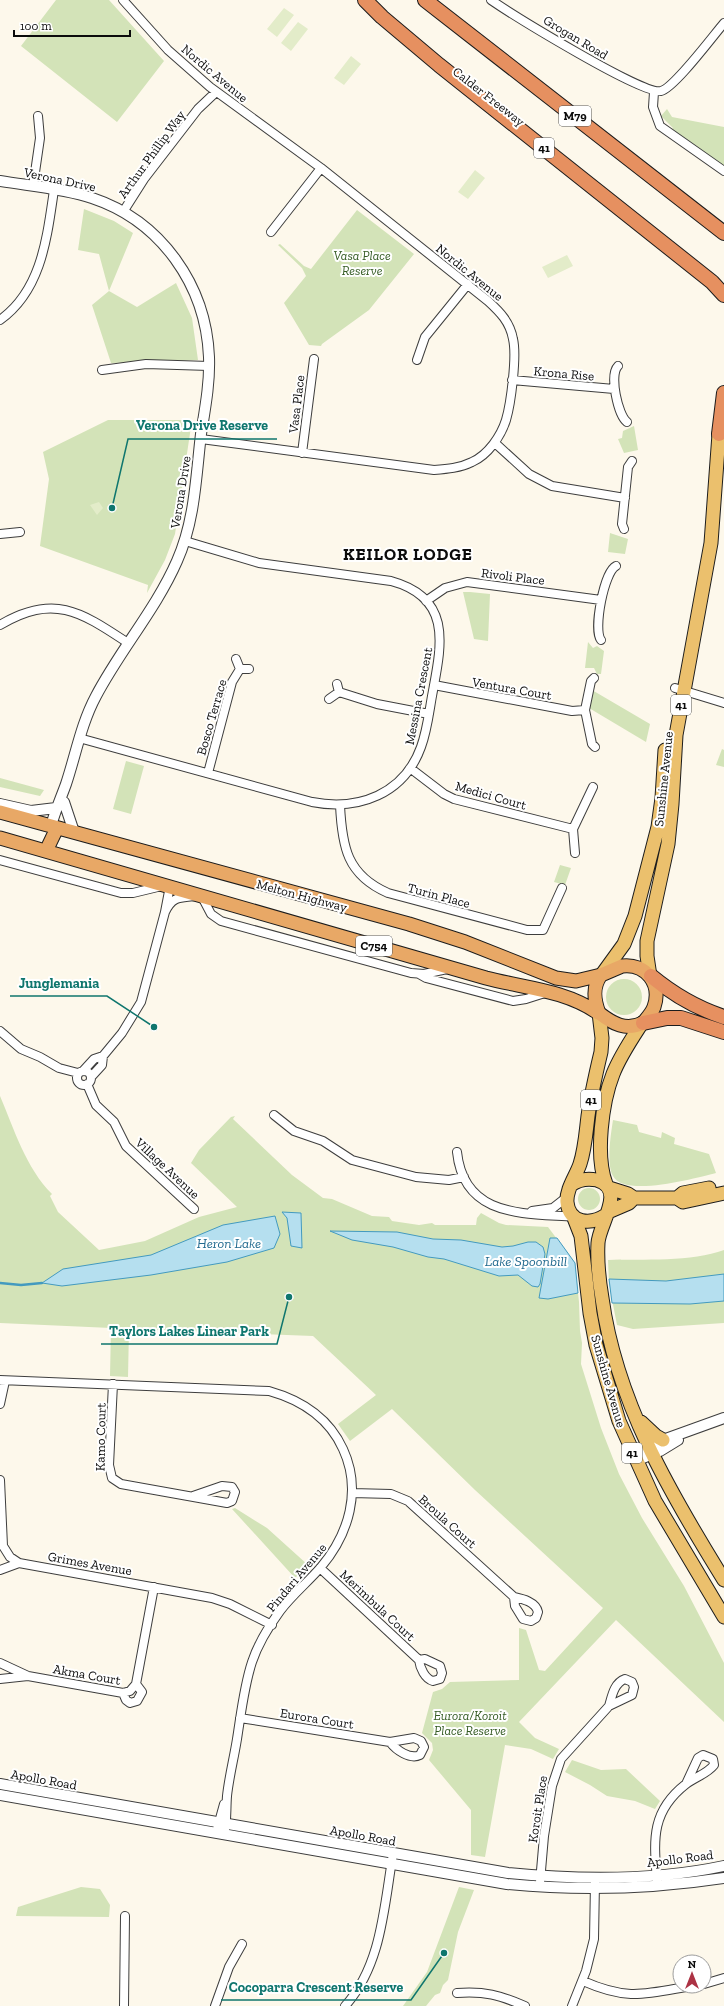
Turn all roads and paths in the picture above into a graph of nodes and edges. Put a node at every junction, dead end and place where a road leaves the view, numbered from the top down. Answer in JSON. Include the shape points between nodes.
{"nodes":[{"id":1,"x":123,"y":0,"type":"edge"},
{"id":2,"x":366,"y":0,"type":"edge"},
{"id":3,"x":426,"y":0,"type":"edge"},
{"id":4,"x":491,"y":0,"type":"edge"},
{"id":5,"x":724,"y":23,"type":"edge"},
{"id":6,"x":213,"y":90,"type":"junction"},
{"id":7,"x":656,"y":94,"type":"junction"},
{"id":8,"x":38,"y":116,"type":"dead end"},
{"id":9,"x":321,"y":168,"type":"junction"},
{"id":10,"x":724,"y":171,"type":"edge"},
{"id":11,"x":0,"y":181,"type":"edge"},
{"id":12,"x":33,"y":186,"type":"junction"},
{"id":13,"x":54,"y":190,"type":"junction"},
{"id":14,"x":123,"y":212,"type":"junction"},
{"id":15,"x":271,"y":232,"type":"dead end"},
{"id":16,"x":724,"y":233,"type":"edge"},
{"id":17,"x":724,"y":281,"type":"edge"},
{"id":18,"x":468,"y":284,"type":"junction"},
{"id":19,"x":724,"y":295,"type":"edge"},
{"id":20,"x":0,"y":320,"type":"edge"},
{"id":21,"x":314,"y":358,"type":"dead end"},
{"id":22,"x":417,"y":360,"type":"dead end"},
{"id":23,"x":209,"y":366,"type":"junction"},
{"id":24,"x":618,"y":366,"type":"dead end"},
{"id":25,"x":102,"y":370,"type":"dead end"},
{"id":26,"x":512,"y":380,"type":"junction"},
{"id":27,"x":614,"y":389,"type":"junction"},
{"id":28,"x":724,"y":393,"type":"edge"},
{"id":29,"x":724,"y":413,"type":"edge"},
{"id":30,"x":627,"y":422,"type":"dead end"},
{"id":31,"x":719,"y":434,"type":"junction"},
{"id":32,"x":201,"y":439,"type":"junction"},
{"id":33,"x":495,"y":443,"type":"junction"},
{"id":34,"x":302,"y":453,"type":"junction"},
{"id":35,"x":632,"y":461,"type":"dead end"},
{"id":36,"x":625,"y":498,"type":"junction"},
{"id":37,"x":624,"y":530,"type":"dead end"},
{"id":38,"x":20,"y":532,"type":"dead end"},
{"id":39,"x":0,"y":534,"type":"edge"},
{"id":40,"x":185,"y":541,"type":"junction"},
{"id":41,"x":616,"y":566,"type":"dead end"},
{"id":42,"x":601,"y":600,"type":"junction"},
{"id":43,"x":426,"y":601,"type":"junction"},
{"id":44,"x":0,"y":625,"type":"edge"},
{"id":45,"x":601,"y":640,"type":"dead end"},
{"id":46,"x":128,"y":643,"type":"junction"},
{"id":47,"x":236,"y":659,"type":"dead end"},
{"id":48,"x":240,"y":669,"type":"junction"},
{"id":49,"x":249,"y":669,"type":"dead end"},
{"id":50,"x":594,"y":678,"type":"dead end"},
{"id":51,"x":434,"y":686,"type":"junction"},
{"id":52,"x":680,"y":689,"type":"junction"},
{"id":53,"x":329,"y":699,"type":"dead end"},
{"id":54,"x":724,"y":703,"type":"edge"},
{"id":55,"x":585,"y":710,"type":"junction"},
{"id":56,"x":429,"y":714,"type":"junction"},
{"id":57,"x":79,"y":738,"type":"junction"},
{"id":58,"x":595,"y":747,"type":"dead end"},
{"id":59,"x":410,"y":768,"type":"junction"},
{"id":60,"x":208,"y":773,"type":"junction"},
{"id":61,"x":594,"y":787,"type":"dead end"},
{"id":62,"x":0,"y":804,"type":"edge"},
{"id":63,"x":60,"y":805,"type":"junction"},
{"id":64,"x":340,"y":805,"type":"junction"},
{"id":65,"x":0,"y":812,"type":"edge"},
{"id":66,"x":54,"y":827,"type":"junction"},
{"id":67,"x":573,"y":829,"type":"junction"},
{"id":68,"x":74,"y":832,"type":"junction"},
{"id":69,"x":0,"y":838,"type":"edge"},
{"id":70,"x":46,"y":850,"type":"junction"},
{"id":71,"x":575,"y":854,"type":"dead end"},
{"id":72,"x":0,"y":860,"type":"edge"},
{"id":73,"x":167,"y":886,"type":"junction"},
{"id":74,"x":562,"y":888,"type":"dead end"},
{"id":75,"x":201,"y":895,"type":"junction"},
{"id":76,"x":165,"y":912,"type":"junction"},
{"id":77,"x":454,"y":968,"type":"junction"},
{"id":78,"x":419,"y":974,"type":"junction"},
{"id":79,"x":602,"y":974,"type":"junction"},
{"id":80,"x":651,"y":976,"type":"junction"},
{"id":81,"x":549,"y":992,"type":"junction"},
{"id":82,"x":599,"y":1013,"type":"junction"},
{"id":83,"x":724,"y":1016,"type":"edge"},
{"id":84,"x":643,"y":1023,"type":"junction"},
{"id":85,"x":0,"y":1031,"type":"edge"},
{"id":86,"x":724,"y":1032,"type":"edge"},
{"id":87,"x":103,"y":1056,"type":"junction"},
{"id":88,"x":80,"y":1072,"type":"junction"},
{"id":89,"x":89,"y":1081,"type":"junction"},
{"id":90,"x":274,"y":1115,"type":"dead end"},
{"id":91,"x":457,"y":1152,"type":"dead end"},
{"id":92,"x":463,"y":1174,"type":"junction"},
{"id":93,"x":724,"y":1184,"type":"edge"},
{"id":94,"x":571,"y":1185,"type":"junction"},
{"id":95,"x":607,"y":1186,"type":"junction"},
{"id":96,"x":724,"y":1193,"type":"edge"},
{"id":97,"x":567,"y":1198,"type":"junction"},
{"id":98,"x":634,"y":1198,"type":"junction"},
{"id":99,"x":677,"y":1198,"type":"junction"},
{"id":100,"x":194,"y":1209,"type":"dead end"},
{"id":101,"x":513,"y":1212,"type":"junction"},
{"id":102,"x":607,"y":1213,"type":"junction"},
{"id":103,"x":574,"y":1218,"type":"junction"},
{"id":104,"x":3,"y":1381,"type":"edge"},
{"id":105,"x":113,"y":1384,"type":"junction"},
{"id":106,"x":0,"y":1404,"type":"edge"},
{"id":107,"x":636,"y":1417,"type":"junction"},
{"id":108,"x":724,"y":1418,"type":"edge"},
{"id":109,"x":692,"y":1431,"type":"junction"},
{"id":110,"x":664,"y":1440,"type":"junction"},
{"id":111,"x":650,"y":1450,"type":"junction"},
{"id":112,"x":634,"y":1457,"type":"junction"},
{"id":113,"x":0,"y":1480,"type":"edge"},
{"id":114,"x":352,"y":1493,"type":"junction"},
{"id":115,"x":193,"y":1496,"type":"dead end"},
{"id":116,"x":2,"y":1548,"type":"edge"},
{"id":117,"x":19,"y":1563,"type":"junction"},
{"id":118,"x":320,"y":1568,"type":"junction"},
{"id":119,"x":0,"y":1570,"type":"edge"},
{"id":120,"x":724,"y":1580,"type":"edge"},
{"id":121,"x":154,"y":1587,"type":"junction"},
{"id":122,"x":514,"y":1597,"type":"dead end"},
{"id":123,"x":724,"y":1617,"type":"edge"},
{"id":124,"x":270,"y":1627,"type":"junction"},
{"id":125,"x":419,"y":1660,"type":"dead end"},
{"id":126,"x":0,"y":1662,"type":"edge"},
{"id":127,"x":28,"y":1676,"type":"junction"},
{"id":128,"x":0,"y":1679,"type":"edge"},
{"id":129,"x":136,"y":1684,"type":"junction"},
{"id":130,"x":123,"y":1693,"type":"junction"},
{"id":131,"x":608,"y":1706,"type":"dead end"},
{"id":132,"x":240,"y":1718,"type":"junction"},
{"id":133,"x":390,"y":1742,"type":"dead end"},
{"id":134,"x":0,"y":1784,"type":"edge"},
{"id":135,"x":686,"y":1784,"type":"dead end"},
{"id":136,"x":0,"y":1795,"type":"edge"},
{"id":137,"x":221,"y":1829,"type":"junction"},
{"id":138,"x":393,"y":1854,"type":"junction"},
{"id":139,"x":391,"y":1864,"type":"junction"},
{"id":140,"x":724,"y":1866,"type":"edge"},
{"id":141,"x":540,"y":1876,"type":"junction"},
{"id":142,"x":656,"y":1876,"type":"junction"},
{"id":143,"x":595,"y":1877,"type":"junction"},
{"id":144,"x":724,"y":1878,"type":"edge"},
{"id":145,"x":657,"y":1886,"type":"junction"},
{"id":146,"x":540,"y":1887,"type":"junction"},
{"id":147,"x":595,"y":1888,"type":"junction"},
{"id":148,"x":125,"y":1916,"type":"dead end"},
{"id":149,"x":242,"y":1944,"type":"dead end"},
{"id":150,"x":724,"y":1978,"type":"edge"},
{"id":151,"x":582,"y":1981,"type":"junction"},
{"id":152,"x":712,"y":1982,"type":"edge"},
{"id":153,"x":672,"y":1989,"type":"edge"},
{"id":154,"x":457,"y":1993,"type":"dead end"},
{"id":155,"x":124,"y":2006,"type":"edge"},
{"id":156,"x":215,"y":2006,"type":"edge"},
{"id":157,"x":345,"y":2006,"type":"edge"},
{"id":158,"x":525,"y":2006,"type":"edge"},
{"id":159,"x":572,"y":2006,"type":"edge"}],
"edges":[{"from":1,"to":6,"type":"street","name":"Nordic Avenue","via":[[168,50]]},
{"from":2,"to":17,"type":"highway","name":"Calder Freeway","number":"M79"},
{"from":2,"to":19,"type":"highway","number":"41","via":[[382,17],[439,65],[700,273]]},
{"from":3,"to":16,"type":"highway","number":"M79"},
{"from":4,"to":7,"type":"street","name":"Grogan Road","via":[[643,92]]},
{"from":5,"to":7,"type":"street","via":[[671,92],[666,95]]},
{"from":6,"to":9,"type":"street","name":"Nordic Avenue"},
{"from":6,"to":14,"type":"street","name":"Arthur Phillip Way","via":[[144,179]]},
{"from":7,"to":10,"type":"street","via":[[655,114],[664,129]]},
{"from":8,"to":12,"type":"street","via":[[40,138]]},
{"from":9,"to":15,"type":"street"},
{"from":9,"to":18,"type":"street","name":"Nordic Avenue"},
{"from":11,"to":12,"type":"street","name":"Verona Drive"},
{"from":12,"to":13,"type":"street","name":"Verona Drive"},
{"from":13,"to":14,"type":"street","name":"Verona Drive","via":[[92,198]]},
{"from":13,"to":20,"type":"street","via":[[40,266],[20,302]]},
{"from":14,"to":23,"type":"street","name":"Verona Drive","via":[[153,234],[184,271],[202,313]]},
{"from":18,"to":22,"type":"street","via":[[425,337]]},
{"from":18,"to":26,"type":"street","name":"Nordic Avenue","via":[[502,314],[510,329],[515,353]]},
{"from":21,"to":34,"type":"street","name":"Vasa Place"},
{"from":23,"to":25,"type":"street","via":[[146,364]]},
{"from":23,"to":32,"type":"street","name":"Verona Drive"},
{"from":24,"to":27,"type":"street","via":[[615,371]]},
{"from":26,"to":27,"type":"street","name":"Krona Rise"},
{"from":26,"to":33,"type":"street","name":"Nordic Avenue","via":[[506,420]]},
{"from":27,"to":30,"type":"street","via":[[622,416]]},
{"from":28,"to":31,"type":"highway","number":"41"},
{"from":29,"to":31,"type":"highway","number":"41"},
{"from":31,"to":52,"type":"main road","name":"Sunshine Avenue","number":"41","via":[[714,505],[703,591]]},
{"from":32,"to":34,"type":"street","name":"Nordic Avenue"},
{"from":32,"to":40,"type":"street","name":"Verona Drive"},
{"from":33,"to":34,"type":"street","name":"Nordic Avenue","via":[[474,462],[434,470]]},
{"from":33,"to":36,"type":"street","via":[[529,474],[552,486]]},
{"from":35,"to":36,"type":"street","via":[[628,468]]},
{"from":36,"to":37,"type":"street"},
{"from":38,"to":39,"type":"street"},
{"from":40,"to":43,"type":"street","name":"Messina Crescent","via":[[259,563],[391,581],[410,588]]},
{"from":40,"to":46,"type":"street","name":"Verona Drive","via":[[170,577]]},
{"from":41,"to":42,"type":"street","via":[[610,572]]},
{"from":42,"to":43,"type":"street","name":"Rivoli Place","via":[[467,582],[445,588]]},
{"from":42,"to":45,"type":"street","via":[[598,632]]},
{"from":43,"to":51,"type":"street","name":"Messina Crescent","via":[[435,616],[441,635]]},
{"from":44,"to":46,"type":"street","via":[[28,612],[58,609],[92,620]]},
{"from":46,"to":57,"type":"street","name":"Verona Drive","via":[[95,696]]},
{"from":47,"to":48,"type":"street","name":"Bosco Terrace"},
{"from":48,"to":49,"type":"street","name":"Bosco Terrace"},
{"from":48,"to":60,"type":"street","name":"Bosco Terrace","via":[[232,682]]},
{"from":50,"to":55,"type":"street","via":[[591,681]]},
{"from":51,"to":55,"type":"street","name":"Ventura Court","via":[[572,711]]},
{"from":51,"to":56,"type":"street","name":"Messina Crescent"},
{"from":52,"to":54,"type":"street"},
{"from":52,"to":79,"type":"main road","name":"Sunshine Avenue","number":"41","via":[[667,734],[662,798],[655,842],[631,931],[619,953]]},
{"from":52,"to":80,"type":"main road","name":"Sunshine Avenue","number":"41","via":[[668,844],[647,941]]},
{"from":53,"to":56,"type":"street","via":[[338,688],[377,704]]},
{"from":55,"to":58,"type":"street","via":[[592,744]]},
{"from":56,"to":59,"type":"street","name":"Messina Crescent","via":[[422,746]]},
{"from":57,"to":60,"type":"street","name":"Messina Crescent"},
{"from":57,"to":63,"type":"street","name":"Verona Drive"},
{"from":59,"to":64,"type":"street","name":"Messina Crescent","via":[[400,780],[382,793],[362,802]]},
{"from":59,"to":67,"type":"street","name":"Medici Court","via":[[454,799]]},
{"from":60,"to":64,"type":"street","name":"Messina Crescent","via":[[312,802]]},
{"from":61,"to":67,"type":"street"},
{"from":62,"to":63,"type":"street","via":[[31,811]]},
{"from":63,"to":66,"type":"street","name":"Verona Drive"},
{"from":63,"to":68,"type":"street"},
{"from":64,"to":74,"type":"street","name":"Turin Place","via":[[344,844],[349,860],[369,883],[388,893],[538,931],[543,930]]},
{"from":65,"to":66,"type":"highway","name":"Melton Highway","number":"C754"},
{"from":66,"to":68,"type":"highway","name":"Melton Highway","number":"C754"},
{"from":66,"to":70,"type":"highway"},
{"from":67,"to":71,"type":"street"},
{"from":68,"to":79,"type":"highway","name":"Melton Highway","number":"C754","via":[[423,928],[556,978],[576,981]]},
{"from":69,"to":70,"type":"highway","number":"C754"},
{"from":70,"to":73,"type":"highway","number":"C754"},
{"from":72,"to":73,"type":"street","via":[[121,893]]},
{"from":73,"to":75,"type":"highway","number":"C754"},
{"from":73,"to":76,"type":"street"},
{"from":75,"to":76,"type":"street","via":[[174,899]]},
{"from":75,"to":77,"type":"highway","number":"C754"},
{"from":75,"to":78,"type":"street","via":[[210,914],[221,921]]},
{"from":76,"to":87,"type":"street","via":[[141,1002],[122,1034]]},
{"from":77,"to":78,"type":"street"},
{"from":77,"to":81,"type":"highway","number":"C754"},
{"from":78,"to":81,"type":"street","via":[[513,1001]]},
{"from":79,"to":80,"type":"highway","via":[[622,966],[632,966],[644,970]]},
{"from":79,"to":82,"type":"highway","number":"41","via":[[594,991]]},
{"from":80,"to":83,"type":"highway","via":[[684,1000]]},
{"from":80,"to":84,"type":"highway","number":"41","via":[[655,1001]]},
{"from":81,"to":82,"type":"highway","number":"C754","via":[[572,998]]},
{"from":82,"to":84,"type":"highway","via":[[618,1026],[627,1027]]},
{"from":82,"to":94,"type":"main road","number":"41","via":[[602,1045],[582,1159]]},
{"from":84,"to":86,"type":"highway","via":[[681,1018]]},
{"from":84,"to":95,"type":"main road","number":"41","via":[[618,1062],[608,1092],[603,1117],[601,1152],[601,1165]]},
{"from":85,"to":88,"type":"street","via":[[21,1049],[59,1068]]},
{"from":87,"to":88,"type":"street","via":[[94,1059]]},
{"from":87,"to":89,"type":"street","via":[[102,1065]]},
{"from":88,"to":89,"type":"street","via":[[87,1072]]},
{"from":88,"to":89,"type":"street","via":[[77,1082],[83,1085]]},
{"from":89,"to":100,"type":"street","name":"Village Avenue","via":[[96,1106],[114,1122],[126,1146]]},
{"from":90,"to":92,"type":"street","via":[[294,1131],[323,1141],[352,1160],[407,1176],[442,1178]]},
{"from":91,"to":92,"type":"street"},
{"from":92,"to":101,"type":"street","via":[[481,1199],[494,1207]]},
{"from":93,"to":99,"type":"main road","via":[[683,1193]]},
{"from":94,"to":95,"type":"main road","via":[[586,1179]]},
{"from":94,"to":97,"type":"main road","number":"41"},
{"from":95,"to":98,"type":"main road"},
{"from":95,"to":102,"type":"main road","number":"41","via":[[612,1203]]},
{"from":96,"to":99,"type":"main road","via":[[683,1202]]},
{"from":97,"to":101,"type":"street","via":[[553,1208]]},
{"from":97,"to":103,"type":"main road","number":"41","via":[[569,1210]]},
{"from":98,"to":99,"type":"main road"},
{"from":98,"to":102,"type":"main road"},
{"from":101,"to":103,"type":"street"},
{"from":102,"to":103,"type":"main road","via":[[597,1220],[588,1222]]},
{"from":102,"to":107,"type":"main road","name":"Sunshine Avenue","number":"41","via":[[599,1235],[599,1274],[603,1303],[612,1347]]},
{"from":103,"to":112,"type":"main road","name":"Sunshine Avenue","number":"41","via":[[580,1236],[588,1299],[603,1373]]},
{"from":104,"to":105,"type":"street","name":"Pindari Avenue"},
{"from":104,"to":106,"type":"street"},
{"from":105,"to":114,"type":"street","name":"Pindari Avenue","via":[[269,1391],[297,1401],[322,1419],[339,1440],[349,1465]]},
{"from":105,"to":115,"type":"street","name":"Kamo Court","via":[[109,1465],[112,1478],[121,1484]]},
{"from":107,"to":110,"type":"main road","via":[[652,1433]]},
{"from":107,"to":111,"type":"main road","name":"Sunshine Avenue","number":"41"},
{"from":108,"to":109,"type":"street"},
{"from":109,"to":110,"type":"street"},
{"from":109,"to":111,"type":"street"},
{"from":110,"to":111,"type":"street"},
{"from":111,"to":112,"type":"street"},
{"from":111,"to":120,"type":"main road","name":"Sunshine Avenue","number":"41","via":[[681,1511]]},
{"from":112,"to":123,"type":"main road","name":"Sunshine Avenue","number":"41","via":[[655,1501]]},
{"from":113,"to":116,"type":"street"},
{"from":114,"to":118,"type":"street","name":"Pindari Avenue","via":[[349,1517],[342,1536]]},
{"from":114,"to":122,"type":"street","name":"Broula Court","via":[[390,1494],[408,1501]]},
{"from":116,"to":117,"type":"street"},
{"from":117,"to":119,"type":"street"},
{"from":117,"to":121,"type":"street","name":"Grimes Avenue"},
{"from":118,"to":124,"type":"street","name":"Pindari Avenue","via":[[280,1611]]},
{"from":118,"to":125,"type":"street","name":"Merimbula Court"},
{"from":121,"to":124,"type":"street","name":"Grimes Avenue","via":[[212,1598],[243,1611]]},
{"from":121,"to":129,"type":"street","name":"Akma Court"},
{"from":124,"to":132,"type":"street","name":"Pindari Avenue","via":[[252,1662]]},
{"from":126,"to":127,"type":"street"},
{"from":127,"to":128,"type":"street"},
{"from":127,"to":130,"type":"street","name":"Akma Court"},
{"from":129,"to":130,"type":"street","name":"Akma Court","via":[[130,1691]]},
{"from":129,"to":130,"type":"street","via":[[142,1692],[137,1701],[130,1703]]},
{"from":131,"to":141,"type":"street","name":"Koroit Place","via":[[565,1753],[558,1765],[551,1793]]},
{"from":132,"to":133,"type":"street","name":"Eurora Court"},
{"from":132,"to":137,"type":"street","name":"Pindari Avenue"},
{"from":134,"to":137,"type":"street","name":"Apollo Road"},
{"from":135,"to":142,"type":"street","via":[[670,1801],[656,1826]]},
{"from":136,"to":137,"type":"street","name":"Apollo Road"},
{"from":137,"to":138,"type":"street","name":"Apollo Road"},
{"from":137,"to":139,"type":"street","name":"Apollo Road"},
{"from":138,"to":139,"type":"street"},
{"from":138,"to":141,"type":"street","name":"Apollo Road"},
{"from":139,"to":146,"type":"street","name":"Apollo Road","via":[[472,1879]]},
{"from":139,"to":157,"type":"street","via":[[372,1962],[362,1984]]},
{"from":140,"to":142,"type":"street","name":"Apollo Road"},
{"from":141,"to":143,"type":"street","name":"Apollo Road"},
{"from":141,"to":146,"type":"street","name":"Koroit Place"},
{"from":142,"to":143,"type":"street","name":"Apollo Road"},
{"from":142,"to":145,"type":"street"},
{"from":143,"to":147,"type":"street"},
{"from":144,"to":145,"type":"street","name":"Apollo Road"},
{"from":145,"to":147,"type":"street","name":"Apollo Road"},
{"from":146,"to":147,"type":"street","name":"Apollo Road"},
{"from":147,"to":151,"type":"street","via":[[594,1939]]},
{"from":148,"to":155,"type":"street"},
{"from":149,"to":156,"type":"street","via":[[229,1967]]},
{"from":150,"to":152,"type":"street"},
{"from":151,"to":153,"type":"street","via":[[603,1990],[632,1995]]},
{"from":151,"to":159,"type":"street"},
{"from":154,"to":158,"type":"street","via":[[492,1993]]}]}
